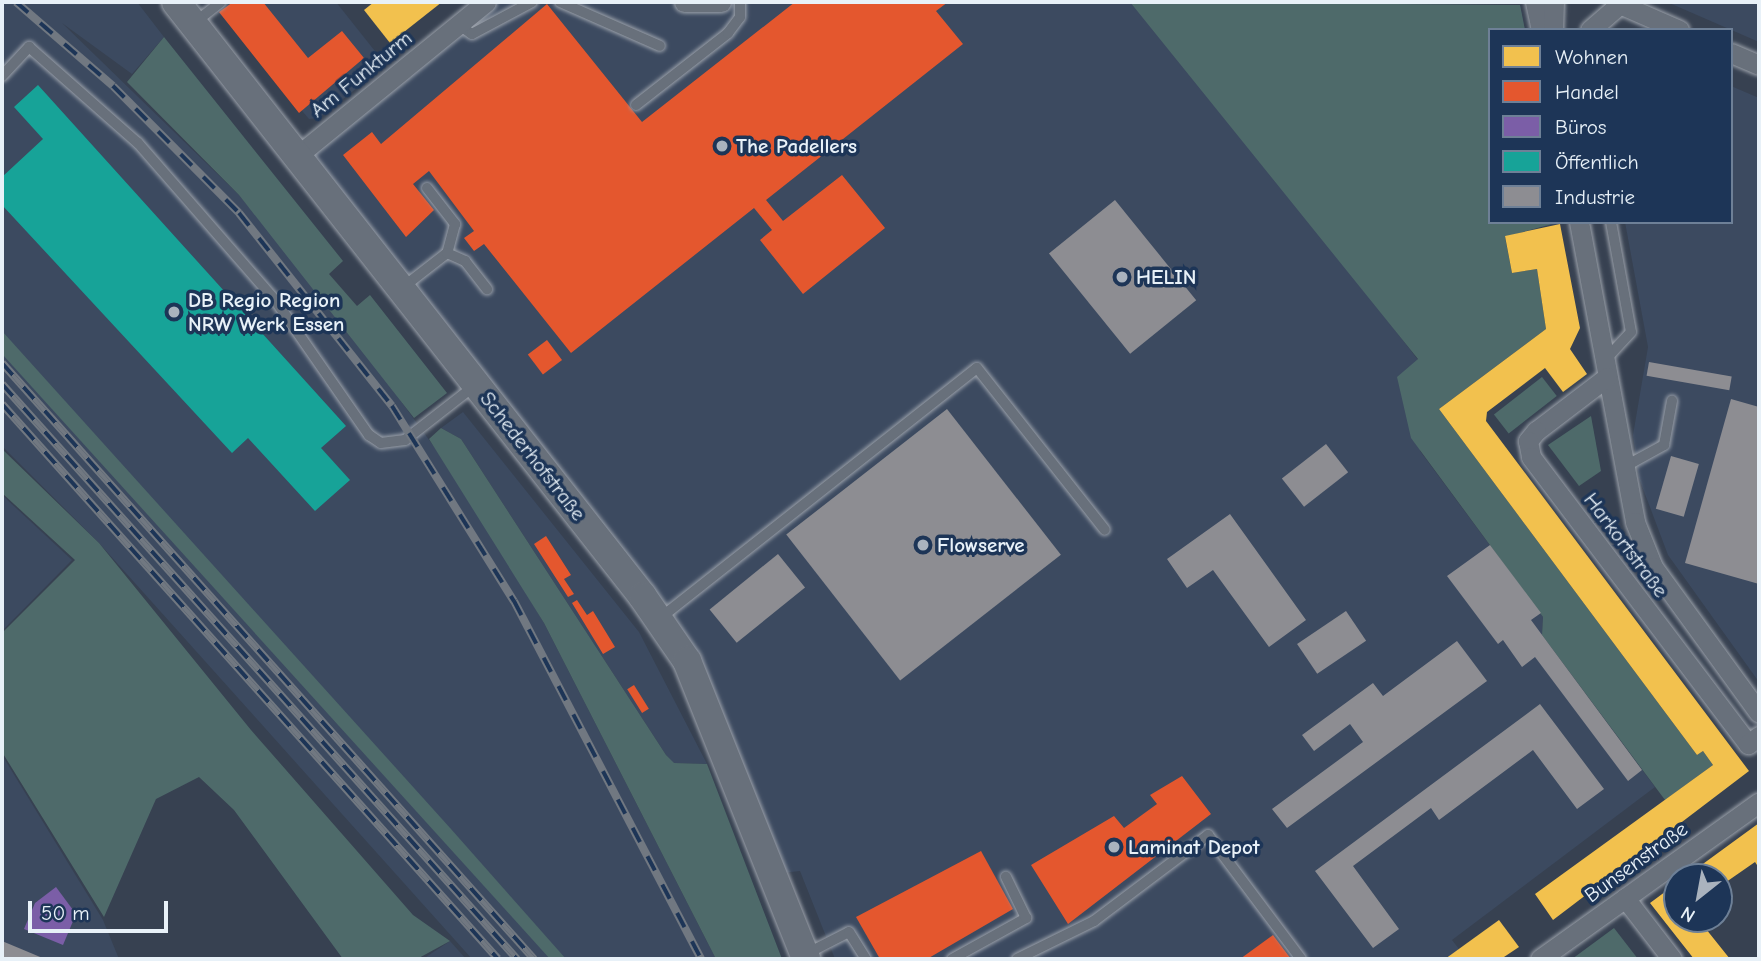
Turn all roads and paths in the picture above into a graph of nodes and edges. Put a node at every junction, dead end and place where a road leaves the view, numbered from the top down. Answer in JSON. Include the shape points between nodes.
{"nodes":[{"id":1,"x":176,"y":2,"type":"edge"},
{"id":2,"x":221,"y":2,"type":"edge"},
{"id":3,"x":486,"y":2,"type":"edge"},
{"id":4,"x":532,"y":2,"type":"edge"},
{"id":5,"x":560,"y":2,"type":"edge"},
{"id":6,"x":684,"y":2,"type":"edge"},
{"id":7,"x":721,"y":2,"type":"edge"},
{"id":8,"x":740,"y":2,"type":"edge"},
{"id":9,"x":1535,"y":2,"type":"edge"},
{"id":10,"x":1553,"y":2,"type":"edge"},
{"id":11,"x":1618,"y":3,"type":"edge"},
{"id":12,"x":193,"y":24,"type":"junction"},
{"id":13,"x":458,"y":24,"type":"junction"},
{"id":14,"x":1541,"y":28,"type":"edge"},
{"id":15,"x":1553,"y":28,"type":"edge"},
{"id":16,"x":1592,"y":28,"type":"edge"},
{"id":17,"x":1674,"y":28,"type":"edge"},
{"id":18,"x":660,"y":46,"type":"dead end"},
{"id":19,"x":1733,"y":54,"type":"edge"},
{"id":20,"x":1759,"y":65,"type":"edge"},
{"id":21,"x":2,"y":76,"type":"edge"},
{"id":22,"x":636,"y":105,"type":"dead end"},
{"id":23,"x":298,"y":156,"type":"junction"},
{"id":24,"x":427,"y":188,"type":"dead end"},
{"id":25,"x":1579,"y":224,"type":"edge"},
{"id":26,"x":1611,"y":224,"type":"edge"},
{"id":27,"x":447,"y":253,"type":"junction"},
{"id":28,"x":402,"y":288,"type":"junction"},
{"id":29,"x":487,"y":289,"type":"dead end"},
{"id":30,"x":1606,"y":368,"type":"junction"},
{"id":31,"x":477,"y":383,"type":"junction"},
{"id":32,"x":1672,"y":401,"type":"dead end"},
{"id":33,"x":1624,"y":467,"type":"junction"},
{"id":34,"x":1105,"y":530,"type":"dead end"},
{"id":35,"x":659,"y":620,"type":"junction"},
{"id":36,"x":1759,"y":713,"type":"edge"},
{"id":37,"x":1759,"y":736,"type":"edge"},
{"id":38,"x":1759,"y":802,"type":"edge"},
{"id":39,"x":1006,"y":877,"type":"dead end"},
{"id":40,"x":1625,"y":898,"type":"junction"},
{"id":41,"x":805,"y":957,"type":"edge"},
{"id":42,"x":866,"y":959,"type":"edge"},
{"id":43,"x":952,"y":959,"type":"edge"},
{"id":44,"x":1017,"y":959,"type":"edge"},
{"id":45,"x":1301,"y":959,"type":"edge"},
{"id":46,"x":1540,"y":959,"type":"edge"},
{"id":47,"x":1672,"y":959,"type":"edge"}],
"edges":[{"from":1,"to":12,"type":"street","name":"Schederhofstraße"},
{"from":2,"to":12,"type":"lane"},
{"from":3,"to":13,"type":"street","name":"Am Funkturm"},
{"from":4,"to":13,"type":"lane","via":[[472,34]]},
{"from":5,"to":18,"type":"lane"},
{"from":6,"to":7,"type":"street"},
{"from":8,"to":22,"type":"lane","via":[[740,16],[728,33]]},
{"from":9,"to":14,"type":"street"},
{"from":10,"to":15,"type":"street"},
{"from":11,"to":16,"type":"street"},
{"from":11,"to":17,"type":"street"},
{"from":12,"to":23,"type":"street","name":"Schederhofstraße"},
{"from":13,"to":23,"type":"street","name":"Am Funkturm"},
{"from":19,"to":20,"type":"street"},
{"from":21,"to":31,"type":"lane","via":[[29,47],[138,143],[275,300],[369,435],[381,443],[405,440]]},
{"from":23,"to":28,"type":"street","name":"Schederhofstraße"},
{"from":24,"to":27,"type":"lane","via":[[454,224]]},
{"from":25,"to":30,"type":"street","name":"Harkortstraße"},
{"from":26,"to":30,"type":"lane","via":[[1631,332]]},
{"from":27,"to":28,"type":"lane"},
{"from":27,"to":29,"type":"lane","via":[[465,261]]},
{"from":28,"to":31,"type":"street","name":"Schederhofstraße"},
{"from":30,"to":33,"type":"street","name":"Harkortstraße"},
{"from":30,"to":37,"type":"street","name":"Harkortstraße","via":[[1536,431],[1528,441],[1531,457],[1748,744]]},
{"from":31,"to":35,"type":"street","name":"Schederhofstraße"},
{"from":32,"to":33,"type":"lane","via":[[1664,445]]},
{"from":33,"to":36,"type":"street","name":"Harkortstraße","via":[[1653,567]]},
{"from":34,"to":35,"type":"lane","via":[[977,368]]},
{"from":35,"to":41,"type":"street","name":"Schederhofstraße","via":[[687,662]]},
{"from":38,"to":40,"type":"street","name":"Bunsenstraße"},
{"from":39,"to":43,"type":"lane","via":[[1027,918]]},
{"from":40,"to":46,"type":"street","name":"Bunsenstraße"},
{"from":40,"to":47,"type":"street"},
{"from":41,"to":42,"type":"lane","via":[[849,932]]},
{"from":44,"to":45,"type":"lane","via":[[1094,921],[1208,835]]}]}
